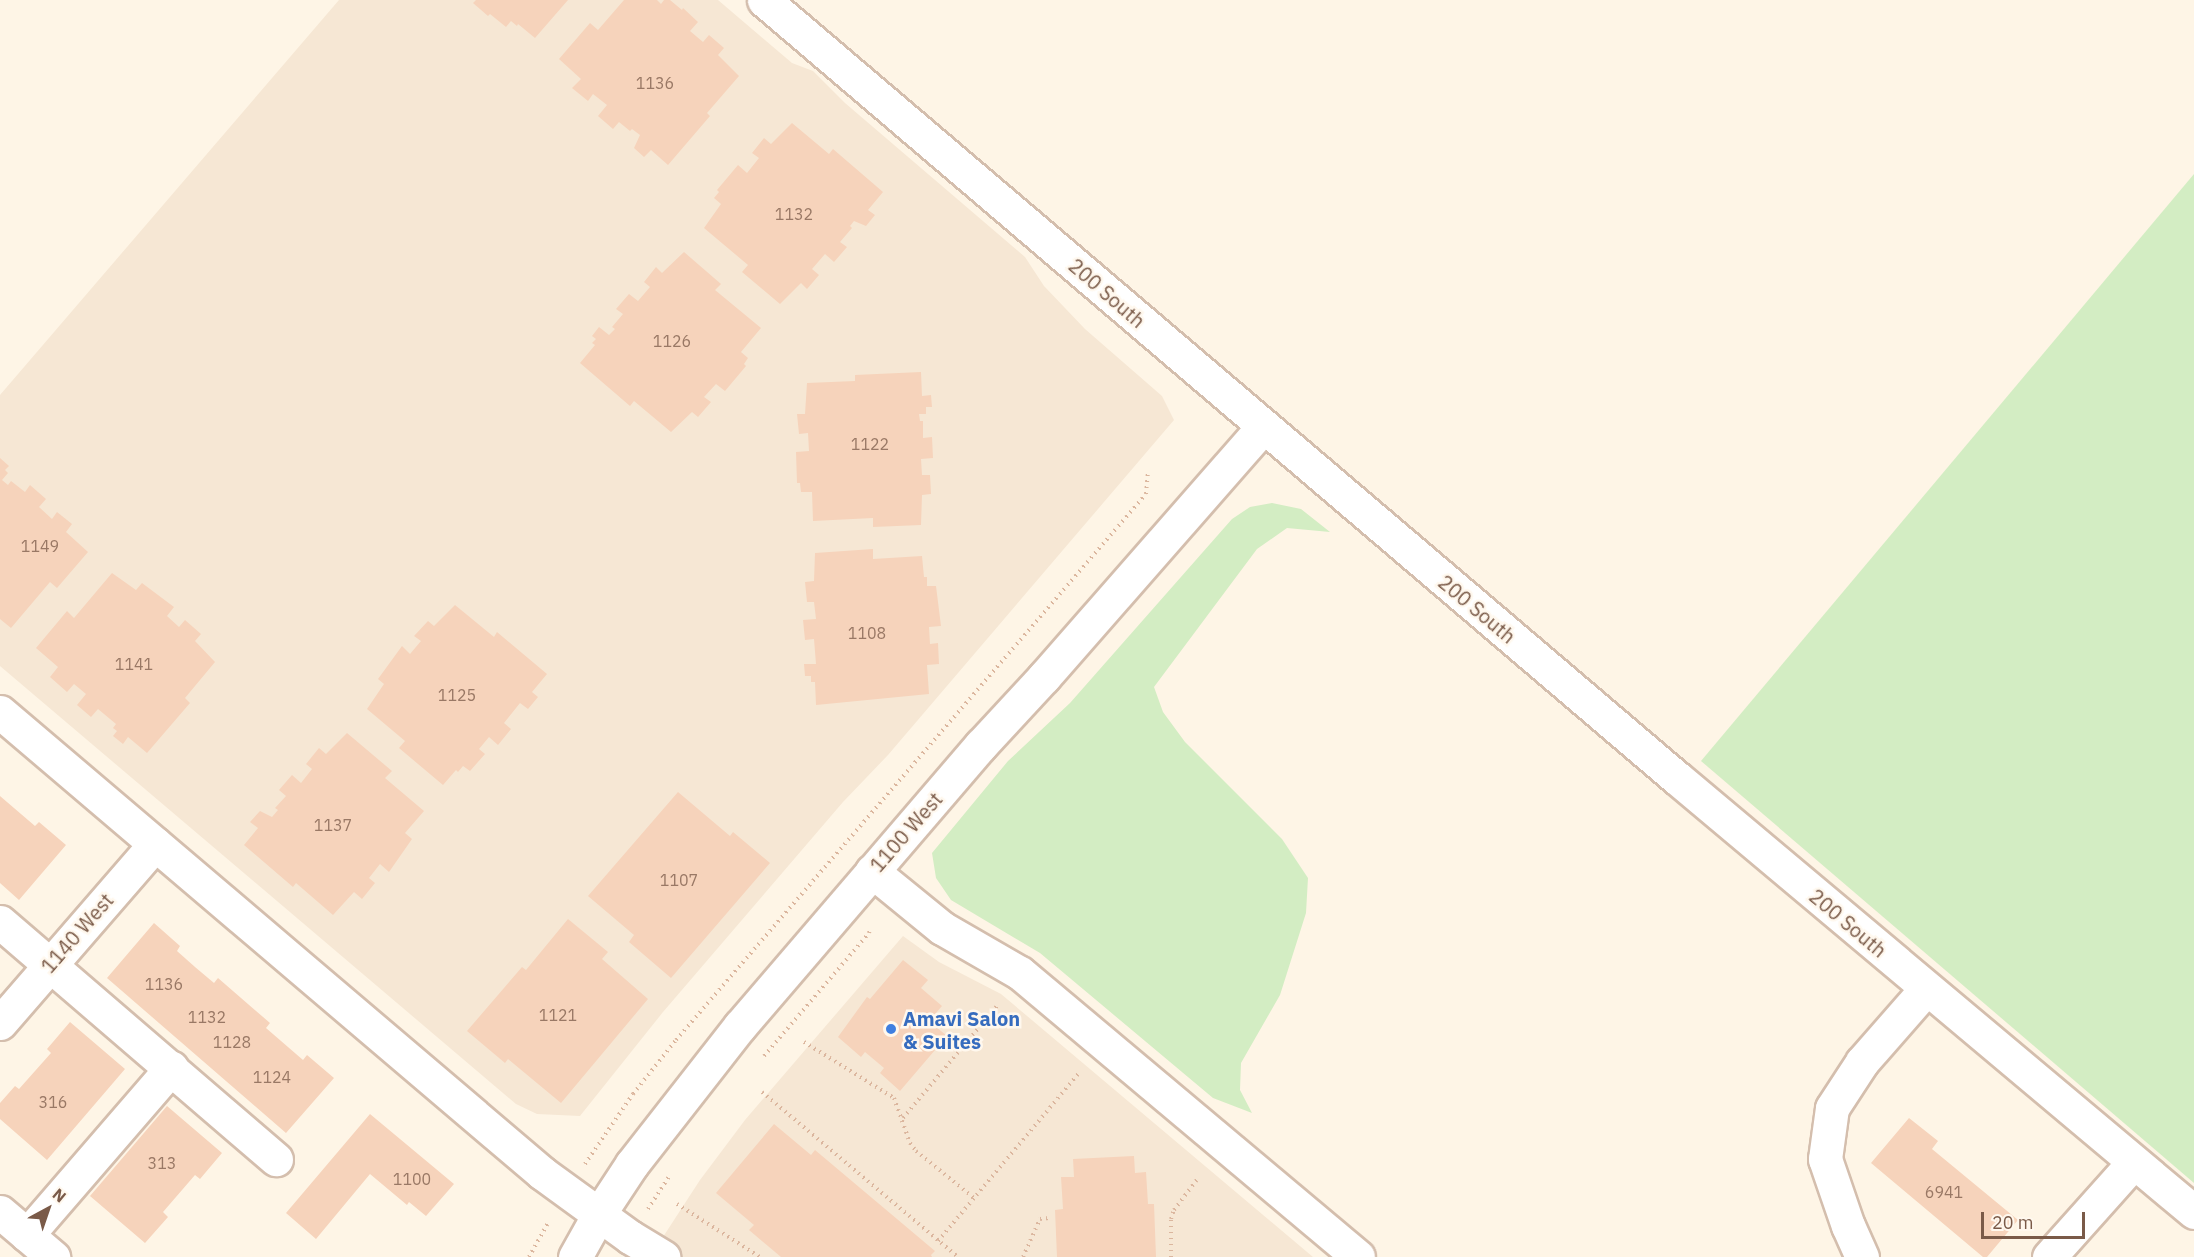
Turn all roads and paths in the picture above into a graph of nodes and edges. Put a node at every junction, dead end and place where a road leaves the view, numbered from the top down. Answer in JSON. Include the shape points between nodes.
{"nodes":[{"id":1,"x":764,"y":0,"type":"edge"},
{"id":2,"x":1263,"y":427,"type":"junction"},
{"id":3,"x":1148,"y":472,"type":"dead end"},
{"id":4,"x":0,"y":712,"type":"edge"},
{"id":5,"x":155,"y":844,"type":"junction"},
{"id":6,"x":872,"y":871,"type":"junction"},
{"id":7,"x":0,"y":922,"type":"edge"},
{"id":8,"x":870,"y":933,"type":"dead end"},
{"id":9,"x":50,"y":965,"type":"junction"},
{"id":10,"x":1926,"y":989,"type":"junction"},
{"id":11,"x":997,"y":1006,"type":"dead end"},
{"id":12,"x":0,"y":1023,"type":"edge"},
{"id":13,"x":804,"y":1042,"type":"dead end"},
{"id":14,"x":758,"y":1063,"type":"dead end"},
{"id":15,"x":171,"y":1068,"type":"junction"},
{"id":16,"x":1078,"y":1074,"type":"dead end"},
{"id":17,"x":762,"y":1092,"type":"dead end"},
{"id":18,"x":903,"y":1118,"type":"junction"},
{"id":19,"x":600,"y":1140,"type":"dead end"},
{"id":20,"x":276,"y":1159,"type":"dead end"},
{"id":21,"x":2134,"y":1162,"type":"junction"},
{"id":22,"x":676,"y":1167,"type":"dead end"},
{"id":23,"x":1198,"y":1178,"type":"dead end"},
{"id":24,"x":974,"y":1198,"type":"junction"},
{"id":25,"x":677,"y":1204,"type":"dead end"},
{"id":26,"x":0,"y":1212,"type":"edge"},
{"id":27,"x":2194,"y":1212,"type":"edge"},
{"id":28,"x":598,"y":1214,"type":"junction"},
{"id":29,"x":644,"y":1214,"type":"dead end"},
{"id":30,"x":1049,"y":1218,"type":"dead end"},
{"id":31,"x":27,"y":1235,"type":"junction"},
{"id":32,"x":540,"y":1236,"type":"dead end"},
{"id":33,"x":939,"y":1240,"type":"junction"},
{"id":34,"x":53,"y":1257,"type":"edge"},
{"id":35,"x":530,"y":1257,"type":"edge"},
{"id":36,"x":575,"y":1257,"type":"edge"},
{"id":37,"x":663,"y":1257,"type":"edge"},
{"id":38,"x":760,"y":1257,"type":"edge"},
{"id":39,"x":958,"y":1257,"type":"edge"},
{"id":40,"x":1023,"y":1257,"type":"edge"},
{"id":41,"x":1171,"y":1257,"type":"edge"},
{"id":42,"x":1358,"y":1257,"type":"edge"},
{"id":43,"x":1862,"y":1257,"type":"edge"},
{"id":44,"x":2049,"y":1257,"type":"edge"}],
"edges":[{"from":1,"to":2,"type":"street","name":"200 South"},
{"from":2,"to":6,"type":"street","name":"1100 West"},
{"from":2,"to":10,"type":"street","name":"200 South"},
{"from":3,"to":19,"type":"path","via":[[1146,494],[676,1040]]},
{"from":4,"to":5,"type":"street"},
{"from":5,"to":9,"type":"street","name":"1140 West"},
{"from":5,"to":28,"type":"street","via":[[542,1173]]},
{"from":6,"to":28,"type":"street","name":"1100 West","via":[[700,1075]]},
{"from":6,"to":42,"type":"street","via":[[942,928],[1020,973]]},
{"from":7,"to":9,"type":"street"},
{"from":8,"to":14,"type":"path"},
{"from":9,"to":12,"type":"street","name":"1140 West"},
{"from":9,"to":15,"type":"street"},
{"from":10,"to":21,"type":"street","name":"200 South"},
{"from":10,"to":43,"type":"street","via":[[1862,1062],[1832,1108],[1824,1159]]},
{"from":11,"to":18,"type":"path"},
{"from":13,"to":18,"type":"path","via":[[886,1091],[894,1098]]},
{"from":15,"to":20,"type":"street"},
{"from":15,"to":31,"type":"street"},
{"from":16,"to":24,"type":"path"},
{"from":17,"to":33,"type":"path"},
{"from":18,"to":24,"type":"path","via":[[916,1151]]},
{"from":21,"to":27,"type":"street","name":"200 South"},
{"from":21,"to":44,"type":"street"},
{"from":22,"to":29,"type":"path"},
{"from":23,"to":41,"type":"path","via":[[1174,1210]]},
{"from":24,"to":33,"type":"path"},
{"from":25,"to":38,"type":"path"},
{"from":26,"to":31,"type":"street"},
{"from":28,"to":36,"type":"street","name":"1100 West"},
{"from":28,"to":37,"type":"street"},
{"from":30,"to":40,"type":"path","via":[[1040,1219]]},
{"from":31,"to":34,"type":"street"},
{"from":32,"to":35,"type":"path"},
{"from":33,"to":39,"type":"path"}]}
